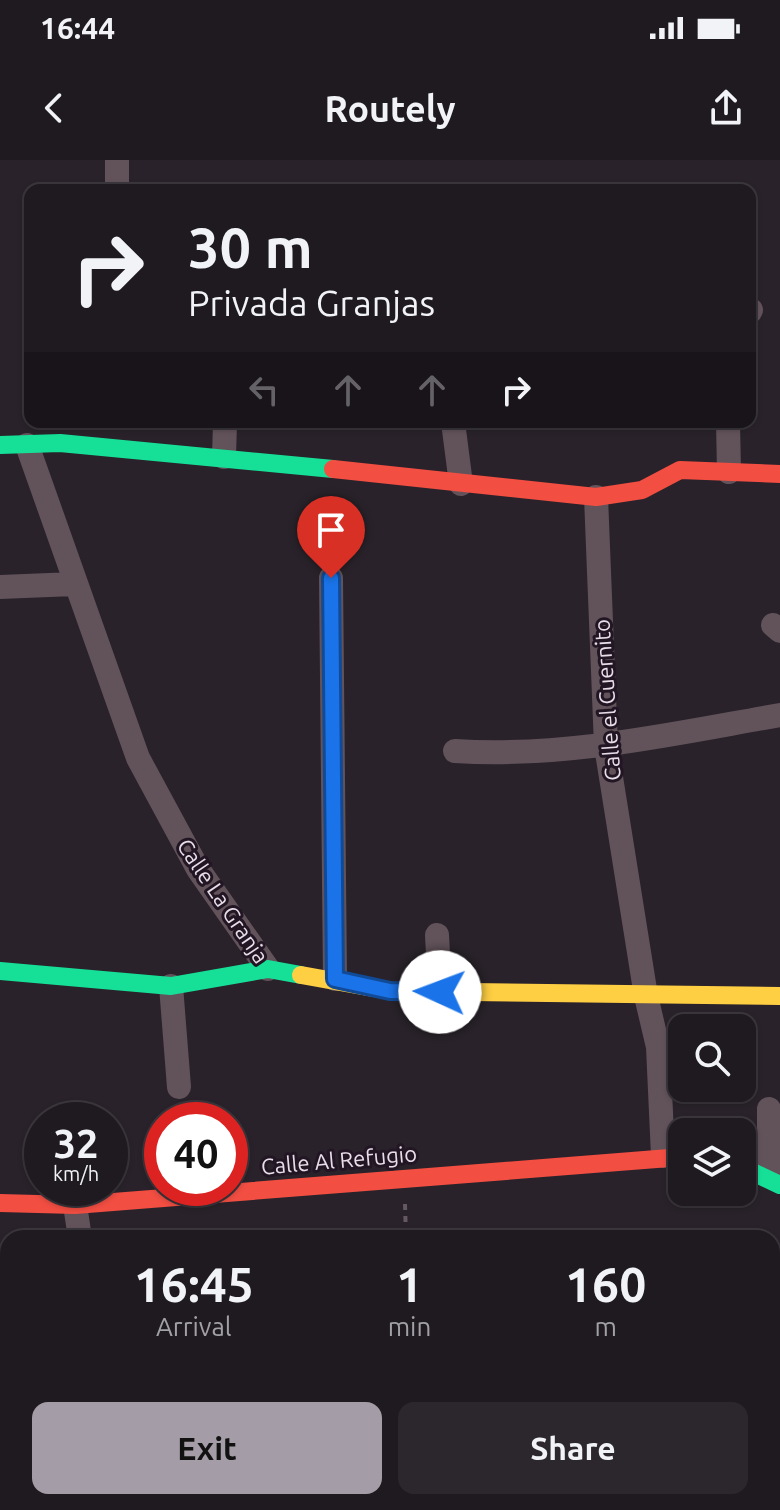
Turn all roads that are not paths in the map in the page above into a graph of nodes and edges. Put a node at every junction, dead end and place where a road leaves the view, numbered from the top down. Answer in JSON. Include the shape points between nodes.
{"nodes":[{"id":1,"x":117,"y":160,"type":"edge"},
{"id":2,"x":117,"y":184,"type":"edge"},
{"id":3,"x":225,"y":428,"type":"edge"},
{"id":4,"x":454,"y":428,"type":"edge"},
{"id":5,"x":728,"y":428,"type":"edge"},
{"id":6,"x":63,"y":432,"type":"edge"},
{"id":7,"x":0,"y":445,"type":"edge"},
{"id":8,"x":27,"y":445,"type":"junction"},
{"id":9,"x":224,"y":457,"type":"junction"},
{"id":10,"x":729,"y":472,"type":"junction"},
{"id":11,"x":780,"y":474,"type":"edge"},
{"id":12,"x":461,"y":484,"type":"junction"},
{"id":13,"x":596,"y":497,"type":"junction"},
{"id":14,"x":331,"y":578,"type":"dead end"},
{"id":15,"x":74,"y":584,"type":"junction"},
{"id":16,"x":0,"y":587,"type":"edge"},
{"id":17,"x":780,"y":715,"type":"edge"},
{"id":18,"x":606,"y":746,"type":"junction"},
{"id":19,"x":455,"y":751,"type":"dead end"},
{"id":20,"x":437,"y":935,"type":"dead end"},
{"id":21,"x":268,"y":969,"type":"junction"},
{"id":22,"x":0,"y":971,"type":"edge"},
{"id":23,"x":335,"y":979,"type":"junction"},
{"id":24,"x":171,"y":986,"type":"junction"},
{"id":25,"x":440,"y":992,"type":"junction"},
{"id":26,"x":646,"y":996,"type":"junction"},
{"id":27,"x":780,"y":996,"type":"edge"},
{"id":28,"x":179,"y":1087,"type":"dead end"},
{"id":29,"x":769,"y":1109,"type":"dead end"},
{"id":30,"x":668,"y":1125,"type":"edge"},
{"id":31,"x":668,"y":1156,"type":"edge"},
{"id":32,"x":774,"y":1181,"type":"edge"},
{"id":33,"x":128,"y":1201,"type":"edge"},
{"id":34,"x":0,"y":1203,"type":"edge"},
{"id":35,"x":24,"y":1204,"type":"edge"},
{"id":36,"x":75,"y":1206,"type":"edge"},
{"id":37,"x":79,"y":1230,"type":"edge"}],
"edges":[{"from":1,"to":2,"type":"street"},
{"from":3,"to":9,"type":"street"},
{"from":4,"to":12,"type":"street"},
{"from":5,"to":10,"type":"street"},
{"from":6,"to":8,"type":"street"},
{"from":6,"to":9,"type":"street"},
{"from":7,"to":8,"type":"street"},
{"from":8,"to":15,"type":"street","name":"Calle La Granja"},
{"from":9,"to":12,"type":"street"},
{"from":10,"to":11,"type":"street"},
{"from":10,"to":13,"type":"street","via":[[680,470],[642,490]]},
{"from":12,"to":13,"type":"street"},
{"from":13,"to":18,"type":"street","name":"Calle el Cuernito"},
{"from":14,"to":23,"type":"street"},
{"from":15,"to":16,"type":"street"},
{"from":15,"to":21,"type":"street","name":"Calle La Granja","via":[[138,758],[166,814]]},
{"from":17,"to":18,"type":"street"},
{"from":18,"to":19,"type":"street","via":[[511,755]]},
{"from":18,"to":26,"type":"street","name":"Calle el Cuernito"},
{"from":20,"to":25,"type":"street"},
{"from":21,"to":23,"type":"street","name":"Calle La Granja"},
{"from":21,"to":24,"type":"street"},
{"from":22,"to":24,"type":"street"},
{"from":23,"to":25,"type":"street","name":"Calle La Granja","via":[[390,991]]},
{"from":24,"to":28,"type":"street"},
{"from":25,"to":26,"type":"street","name":"Calle La Granja"},
{"from":26,"to":27,"type":"street","name":"Calle La Granja"},
{"from":26,"to":30,"type":"street","name":"Calle el Cuernito"},
{"from":29,"to":32,"type":"street"},
{"from":31,"to":33,"type":"street","name":"Calle Al Refugio"},
{"from":34,"to":35,"type":"street","name":"Calle Al Refugio"},
{"from":36,"to":37,"type":"street"}]}
